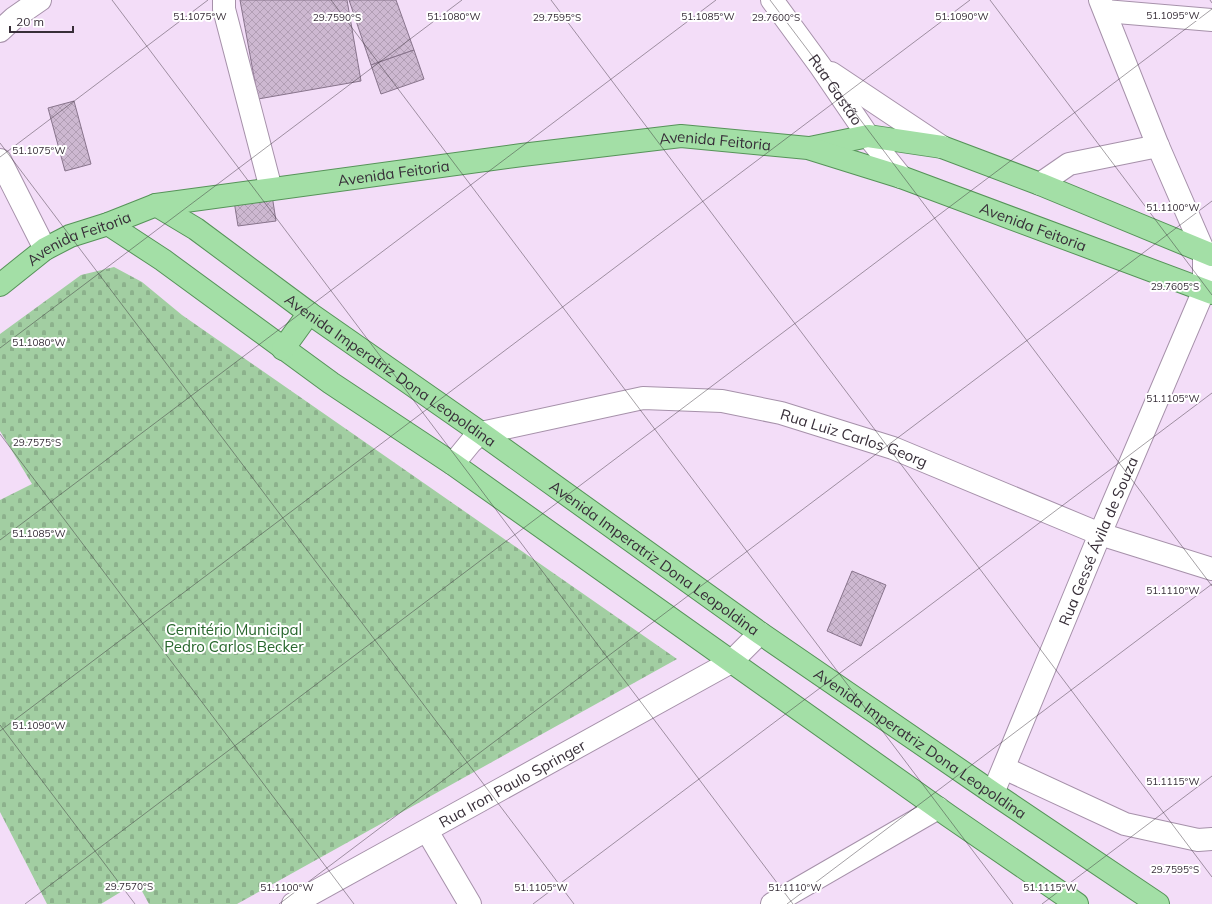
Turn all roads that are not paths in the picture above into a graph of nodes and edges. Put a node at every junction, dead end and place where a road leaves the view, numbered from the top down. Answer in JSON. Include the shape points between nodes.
{"nodes":[{"id":1,"x":40,"y":0,"type":"edge"},
{"id":2,"x":224,"y":0,"type":"edge"},
{"id":3,"x":772,"y":0,"type":"edge"},
{"id":4,"x":1103,"y":5,"type":"edge"},
{"id":5,"x":1212,"y":20,"type":"edge"},
{"id":6,"x":0,"y":31,"type":"edge"},
{"id":7,"x":821,"y":67,"type":"junction"},
{"id":8,"x":868,"y":136,"type":"junction"},
{"id":9,"x":1158,"y":146,"type":"junction"},
{"id":10,"x":942,"y":147,"type":"junction"},
{"id":11,"x":808,"y":148,"type":"junction"},
{"id":12,"x":0,"y":160,"type":"edge"},
{"id":13,"x":901,"y":177,"type":"junction"},
{"id":14,"x":1040,"y":184,"type":"junction"},
{"id":15,"x":271,"y":189,"type":"junction"},
{"id":16,"x":156,"y":205,"type":"junction"},
{"id":17,"x":108,"y":224,"type":"junction"},
{"id":18,"x":45,"y":249,"type":"junction"},
{"id":19,"x":1208,"y":253,"type":"edge"},
{"id":20,"x":0,"y":285,"type":"edge"},
{"id":21,"x":1208,"y":292,"type":"edge"},
{"id":22,"x":309,"y":313,"type":"junction"},
{"id":23,"x":283,"y":349,"type":"junction"},
{"id":24,"x":480,"y":433,"type":"junction"},
{"id":25,"x":453,"y":464,"type":"junction"},
{"id":26,"x":1100,"y":534,"type":"junction"},
{"id":27,"x":1212,"y":569,"type":"edge"},
{"id":28,"x":760,"y":633,"type":"junction"},
{"id":29,"x":731,"y":662,"type":"junction"},
{"id":30,"x":1004,"y":768,"type":"junction"},
{"id":31,"x":993,"y":793,"type":"junction"},
{"id":32,"x":938,"y":808,"type":"junction"},
{"id":33,"x":427,"y":831,"type":"junction"},
{"id":34,"x":1212,"y":839,"type":"edge"},
{"id":35,"x":293,"y":904,"type":"edge"},
{"id":36,"x":470,"y":904,"type":"edge"},
{"id":37,"x":772,"y":904,"type":"edge"},
{"id":38,"x":1077,"y":904,"type":"edge"},
{"id":39,"x":1158,"y":904,"type":"edge"}],
"edges":[{"from":1,"to":6,"type":"street"},
{"from":2,"to":15,"type":"street","via":[[224,9]]},
{"from":3,"to":7,"type":"street","name":"Rua Gastão"},
{"from":4,"to":5,"type":"street"},
{"from":4,"to":9,"type":"street"},
{"from":7,"to":8,"type":"street","name":"Rua Gastão"},
{"from":7,"to":10,"type":"street","name":"Avenida Feitoria"},
{"from":8,"to":10,"type":"main road","name":"Avenida Feitoria"},
{"from":8,"to":11,"type":"main road","name":"Avenida Feitoria"},
{"from":8,"to":13,"type":"street","name":"Rua Gastão"},
{"from":9,"to":14,"type":"street","via":[[1069,164]]},
{"from":9,"to":19,"type":"street"},
{"from":10,"to":14,"type":"main road","name":"Avenida Feitoria"},
{"from":11,"to":13,"type":"main road","name":"Avenida Feitoria"},
{"from":11,"to":15,"type":"main road","name":"Avenida Feitoria","via":[[681,136]]},
{"from":12,"to":18,"type":"street"},
{"from":13,"to":21,"type":"main road","name":"Avenida Feitoria"},
{"from":14,"to":19,"type":"main road","name":"Avenida Feitoria"},
{"from":15,"to":16,"type":"main road","name":"Avenida Feitoria"},
{"from":16,"to":17,"type":"main road","name":"Avenida Feitoria"},
{"from":16,"to":22,"type":"main road","name":"Avenida Imperatriz Dona Leopoldina","via":[[196,229]]},
{"from":17,"to":18,"type":"main road","name":"Avenida Feitoria","via":[[70,236]]},
{"from":17,"to":23,"type":"main road","via":[[163,260]]},
{"from":18,"to":20,"type":"main road","name":"Avenida Feitoria"},
{"from":19,"to":21,"type":"street"},
{"from":21,"to":26,"type":"street","name":"Rua Gessé Ávila de Souza"},
{"from":22,"to":23,"type":"main road"},
{"from":22,"to":24,"type":"main road","name":"Avenida Imperatriz Dona Leopoldina"},
{"from":23,"to":25,"type":"main road"},
{"from":24,"to":25,"type":"street"},
{"from":24,"to":26,"type":"street","name":"Rua Luiz Carlos Georg","via":[[643,398],[722,401],[781,413],[893,448]]},
{"from":24,"to":28,"type":"main road","name":"Avenida Imperatriz Dona Leopoldina"},
{"from":25,"to":29,"type":"main road"},
{"from":26,"to":27,"type":"street","name":"Rua Luiz Carlos Georg"},
{"from":26,"to":30,"type":"street","name":"Rua Gessé Ávila de Souza"},
{"from":28,"to":29,"type":"street","name":"Rua Iron Paulo Springer"},
{"from":28,"to":31,"type":"main road","name":"Avenida Imperatriz Dona Leopoldina"},
{"from":29,"to":32,"type":"main road"},
{"from":29,"to":33,"type":"street","name":"Rua Iron Paulo Springer"},
{"from":30,"to":31,"type":"street","name":"Rua Gessé Ávila de Souza"},
{"from":30,"to":34,"type":"street","via":[[1125,824],[1198,840]]},
{"from":31,"to":39,"type":"main road","name":"Avenida Imperatriz Dona Leopoldina"},
{"from":32,"to":37,"type":"street"},
{"from":32,"to":38,"type":"main road"},
{"from":33,"to":35,"type":"street","name":"Rua Iron Paulo Springer"},
{"from":33,"to":36,"type":"street"}]}
